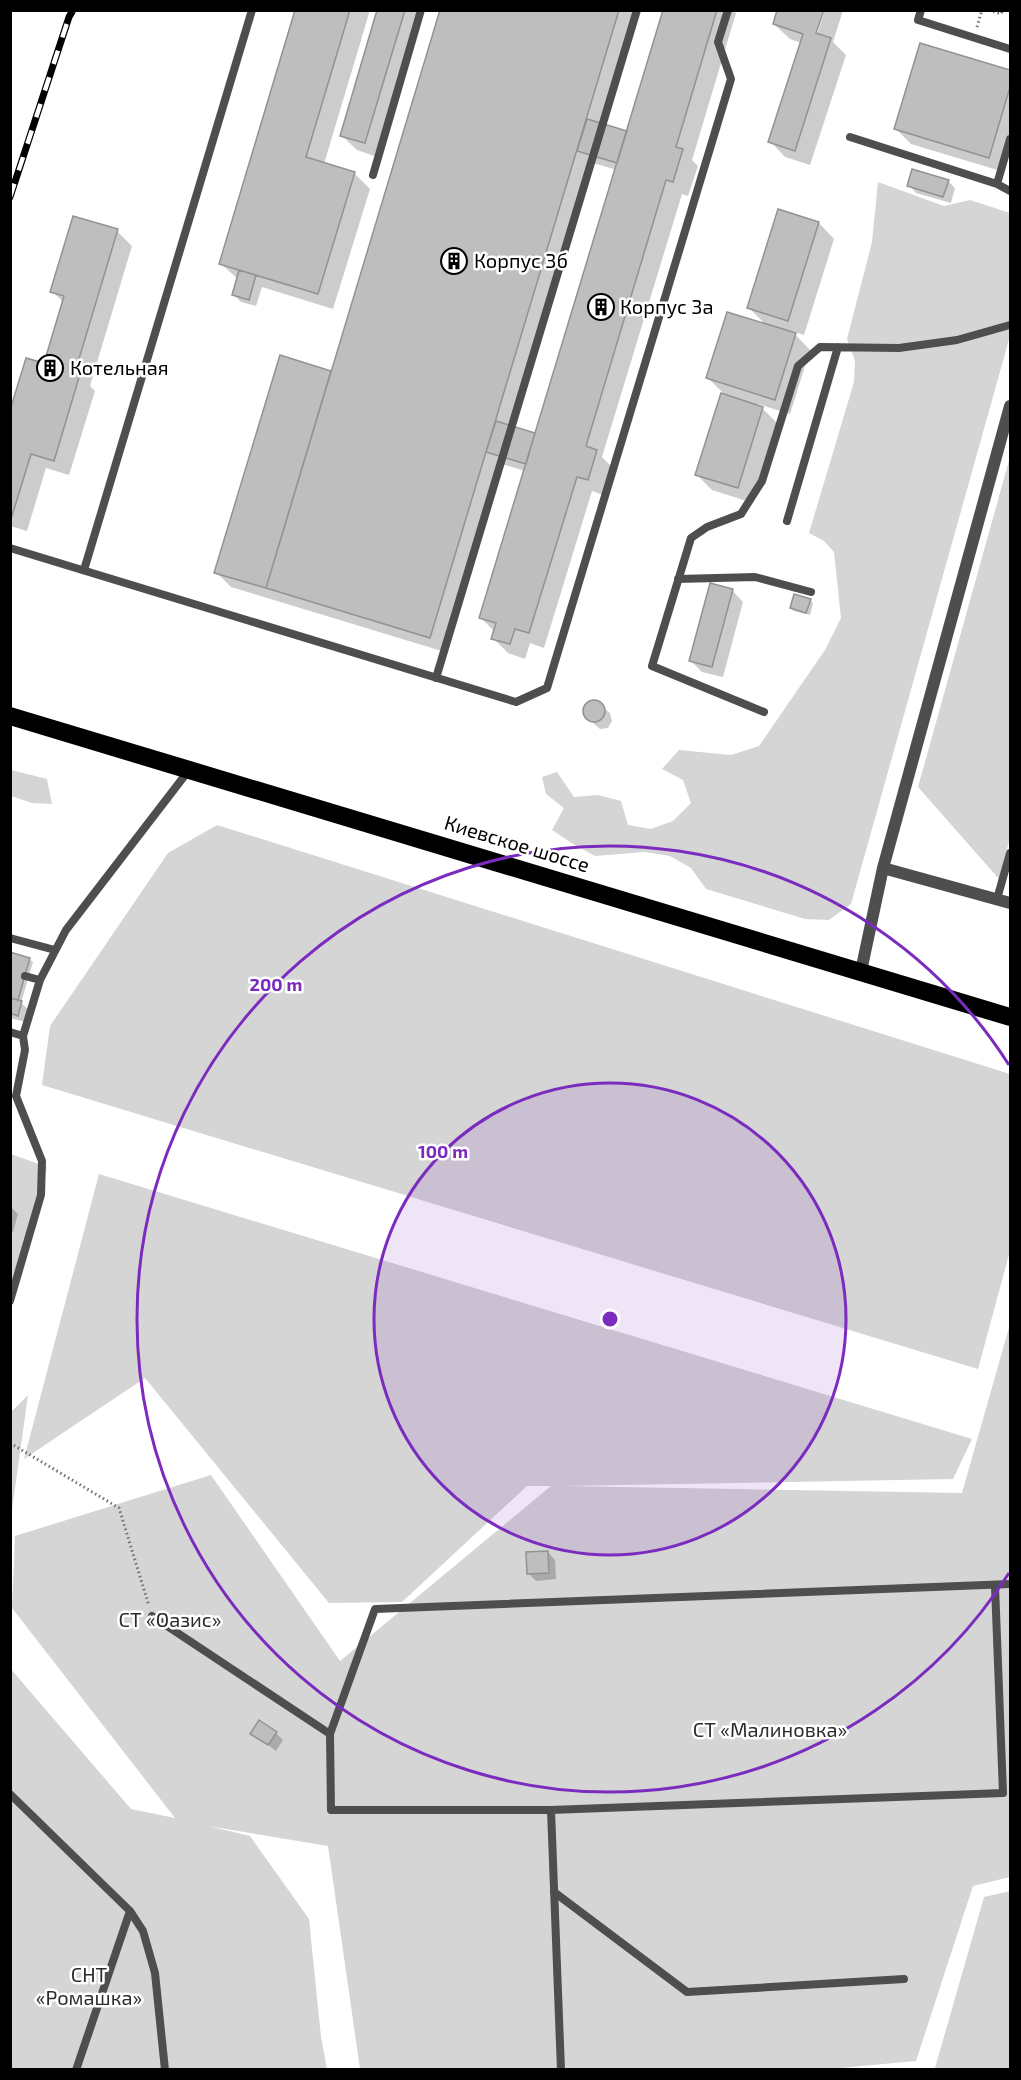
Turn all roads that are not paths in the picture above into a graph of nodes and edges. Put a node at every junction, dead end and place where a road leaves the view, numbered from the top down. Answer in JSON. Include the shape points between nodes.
{"nodes":[{"id":1,"x":252,"y":10,"type":"edge"},
{"id":2,"x":420,"y":10,"type":"edge"},
{"id":3,"x":637,"y":10,"type":"edge"},
{"id":4,"x":728,"y":10,"type":"edge"},
{"id":5,"x":921,"y":10,"type":"edge"},
{"id":6,"x":1011,"y":49,"type":"edge"},
{"id":7,"x":850,"y":138,"type":"dead end"},
{"id":8,"x":1011,"y":139,"type":"edge"},
{"id":9,"x":373,"y":175,"type":"dead end"},
{"id":10,"x":997,"y":184,"type":"junction"},
{"id":11,"x":1011,"y":191,"type":"edge"},
{"id":12,"x":1011,"y":325,"type":"edge"},
{"id":13,"x":838,"y":347,"type":"junction"},
{"id":14,"x":1011,"y":406,"type":"edge"},
{"id":15,"x":787,"y":521,"type":"dead end"},
{"id":16,"x":10,"y":548,"type":"edge"},
{"id":17,"x":84,"y":570,"type":"junction"},
{"id":18,"x":678,"y":579,"type":"junction"},
{"id":19,"x":811,"y":592,"type":"dead end"},
{"id":20,"x":436,"y":678,"type":"junction"},
{"id":21,"x":764,"y":712,"type":"dead end"},
{"id":22,"x":10,"y":716,"type":"edge"},
{"id":23,"x":189,"y":771,"type":"junction"},
{"id":24,"x":1011,"y":853,"type":"edge"},
{"id":25,"x":883,"y":868,"type":"junction"},
{"id":26,"x":997,"y":899,"type":"junction"},
{"id":27,"x":1011,"y":903,"type":"edge"},
{"id":28,"x":10,"y":938,"type":"edge"},
{"id":29,"x":55,"y":950,"type":"junction"},
{"id":30,"x":861,"y":971,"type":"junction"},
{"id":31,"x":25,"y":976,"type":"dead end"},
{"id":32,"x":40,"y":980,"type":"junction"},
{"id":33,"x":1011,"y":1017,"type":"edge"},
{"id":34,"x":10,"y":1032,"type":"edge"},
{"id":35,"x":23,"y":1036,"type":"junction"},
{"id":36,"x":10,"y":1301,"type":"edge"},
{"id":37,"x":1011,"y":1584,"type":"edge"},
{"id":38,"x":995,"y":1586,"type":"junction"},
{"id":39,"x":152,"y":1616,"type":"road end"},
{"id":40,"x":330,"y":1734,"type":"junction"},
{"id":41,"x":10,"y":1794,"type":"edge"},
{"id":42,"x":550,"y":1810,"type":"junction"},
{"id":43,"x":554,"y":1892,"type":"junction"},
{"id":44,"x":130,"y":1911,"type":"junction"},
{"id":45,"x":904,"y":1979,"type":"dead end"},
{"id":46,"x":76,"y":2070,"type":"edge"},
{"id":47,"x":165,"y":2070,"type":"edge"},
{"id":48,"x":561,"y":2070,"type":"edge"}],
"edges":[{"from":1,"to":17,"type":"lane"},
{"from":2,"to":9,"type":"lane"},
{"from":3,"to":20,"type":"lane"},
{"from":4,"to":20,"type":"lane","via":[[718,42],[731,80],[546,688],[516,702]]},
{"from":5,"to":6,"type":"lane","via":[[918,20]]},
{"from":7,"to":10,"type":"lane"},
{"from":8,"to":10,"type":"lane"},
{"from":10,"to":11,"type":"lane"},
{"from":12,"to":13,"type":"lane","via":[[899,348]]},
{"from":13,"to":15,"type":"lane"},
{"from":13,"to":18,"type":"lane","via":[[820,347],[798,366],[762,481],[741,514],[691,538]]},
{"from":14,"to":25,"type":"street"},
{"from":16,"to":17,"type":"lane"},
{"from":17,"to":20,"type":"lane"},
{"from":18,"to":19,"type":"lane","via":[[754,577]]},
{"from":18,"to":21,"type":"lane","via":[[652,666]]},
{"from":22,"to":23,"type":"highway","name":"Киевское шоссе"},
{"from":23,"to":29,"type":"lane","via":[[66,930]]},
{"from":23,"to":30,"type":"highway","name":"Киевское шоссе"},
{"from":24,"to":26,"type":"lane"},
{"from":25,"to":26,"type":"street"},
{"from":25,"to":30,"type":"street"},
{"from":26,"to":27,"type":"street"},
{"from":28,"to":29,"type":"lane"},
{"from":29,"to":32,"type":"lane"},
{"from":30,"to":33,"type":"highway","name":"Киевское шоссе"},
{"from":31,"to":32,"type":"lane"},
{"from":32,"to":35,"type":"lane"},
{"from":34,"to":35,"type":"lane"},
{"from":35,"to":36,"type":"lane","via":[[25,1050],[16,1096],[42,1161],[41,1195]]},
{"from":37,"to":38,"type":"lane"},
{"from":38,"to":40,"type":"lane","via":[[375,1609]]},
{"from":38,"to":42,"type":"lane","via":[[1003,1793]]},
{"from":39,"to":40,"type":"lane"},
{"from":40,"to":42,"type":"lane","via":[[331,1810]]},
{"from":41,"to":44,"type":"lane"},
{"from":42,"to":43,"type":"lane"},
{"from":43,"to":45,"type":"lane","via":[[687,1992]]},
{"from":43,"to":48,"type":"lane"},
{"from":44,"to":46,"type":"lane"},
{"from":44,"to":47,"type":"lane","via":[[143,1931],[155,1973]]}]}
